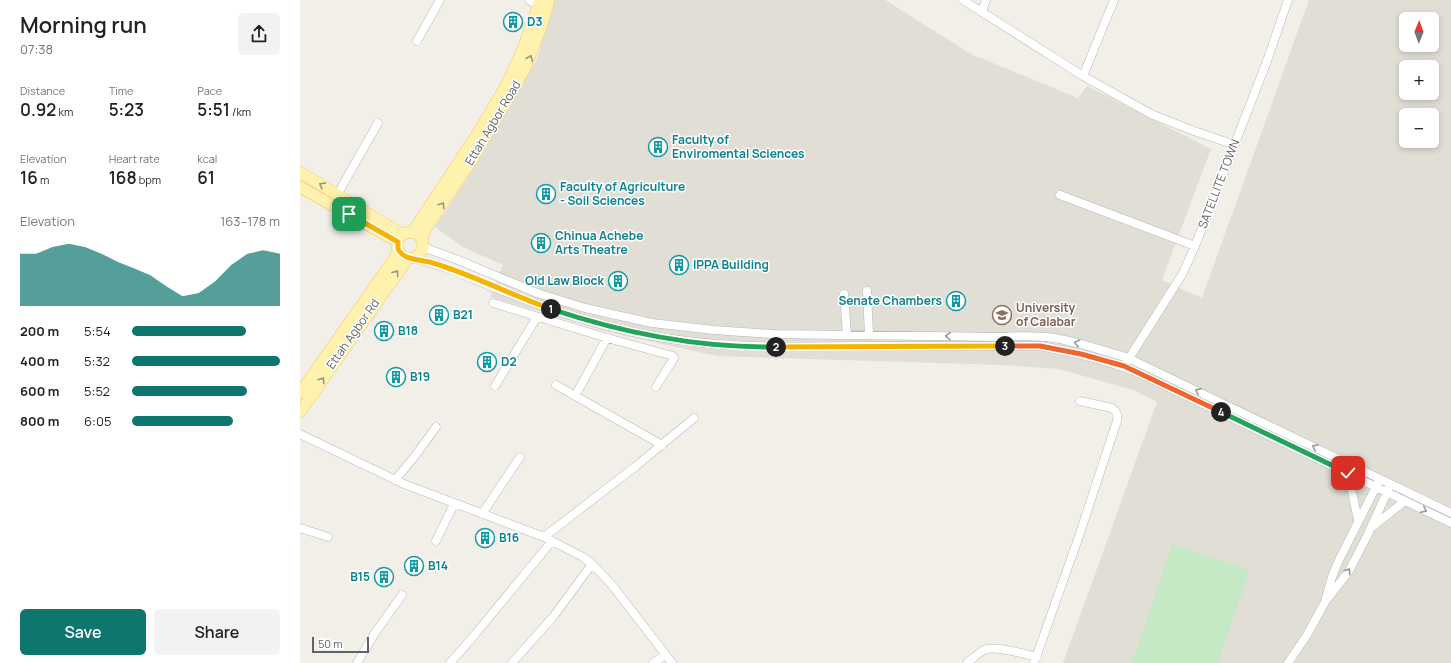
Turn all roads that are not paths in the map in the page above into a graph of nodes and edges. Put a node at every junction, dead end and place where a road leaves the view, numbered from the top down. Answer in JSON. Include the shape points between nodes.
{"nodes":[{"id":1,"x":440,"y":0,"type":"edge"},
{"id":2,"x":549,"y":0,"type":"edge"},
{"id":3,"x":963,"y":0,"type":"edge"},
{"id":4,"x":986,"y":0,"type":"edge"},
{"id":5,"x":1114,"y":0,"type":"edge"},
{"id":6,"x":1288,"y":0,"type":"edge"},
{"id":7,"x":536,"y":2,"type":"edge"},
{"id":8,"x":982,"y":11,"type":"junction"},
{"id":9,"x":417,"y":41,"type":"dead end"},
{"id":10,"x":1082,"y":76,"type":"junction"},
{"id":11,"x":378,"y":123,"type":"dead end"},
{"id":12,"x":1235,"y":145,"type":"junction"},
{"id":13,"x":300,"y":172,"type":"edge"},
{"id":14,"x":300,"y":187,"type":"edge"},
{"id":15,"x":337,"y":195,"type":"junction"},
{"id":16,"x":1060,"y":195,"type":"dead end"},
{"id":17,"x":409,"y":245,"type":"junction"},
{"id":18,"x":1195,"y":246,"type":"junction"},
{"id":19,"x":867,"y":291,"type":"dead end"},
{"id":20,"x":844,"y":294,"type":"dead end"},
{"id":21,"x":493,"y":303,"type":"dead end"},
{"id":22,"x":537,"y":317,"type":"junction"},
{"id":23,"x":847,"y":335,"type":"junction"},
{"id":24,"x":869,"y":335,"type":"junction"},
{"id":25,"x":607,"y":338,"type":"junction"},
{"id":26,"x":1128,"y":358,"type":"junction"},
{"id":27,"x":1124,"y":366,"type":"junction"},
{"id":28,"x":556,"y":385,"type":"dead end"},
{"id":29,"x":496,"y":386,"type":"dead end"},
{"id":30,"x":656,"y":387,"type":"dead end"},
{"id":31,"x":300,"y":393,"type":"edge"},
{"id":32,"x":575,"y":396,"type":"junction"},
{"id":33,"x":1080,"y":401,"type":"dead end"},
{"id":34,"x":300,"y":412,"type":"edge"},
{"id":35,"x":694,"y":418,"type":"dead end"},
{"id":36,"x":436,"y":427,"type":"dead end"},
{"id":37,"x":300,"y":434,"type":"edge"},
{"id":38,"x":662,"y":445,"type":"junction"},
{"id":39,"x":520,"y":457,"type":"dead end"},
{"id":40,"x":1348,"y":473,"type":"junction"},
{"id":41,"x":1380,"y":478,"type":"junction"},
{"id":42,"x":395,"y":480,"type":"junction"},
{"id":43,"x":1391,"y":484,"type":"junction"},
{"id":44,"x":1376,"y":487,"type":"junction"},
{"id":45,"x":1387,"y":492,"type":"junction"},
{"id":46,"x":1405,"y":501,"type":"junction"},
{"id":47,"x":454,"y":504,"type":"junction"},
{"id":48,"x":1451,"y":512,"type":"edge"},
{"id":49,"x":482,"y":514,"type":"junction"},
{"id":50,"x":1358,"y":520,"type":"junction"},
{"id":51,"x":1451,"y":524,"type":"edge"},
{"id":52,"x":1372,"y":527,"type":"junction"},
{"id":53,"x":300,"y":528,"type":"edge"},
{"id":54,"x":328,"y":537,"type":"dead end"},
{"id":55,"x":544,"y":537,"type":"junction"},
{"id":56,"x":436,"y":540,"type":"dead end"},
{"id":57,"x":552,"y":541,"type":"junction"},
{"id":58,"x":592,"y":564,"type":"junction"},
{"id":59,"x":402,"y":595,"type":"dead end"},
{"id":60,"x":1325,"y":602,"type":"junction"},
{"id":61,"x":666,"y":655,"type":"junction"},
{"id":62,"x":1035,"y":660,"type":"edge"},
{"id":63,"x":357,"y":663,"type":"edge"},
{"id":64,"x":450,"y":663,"type":"edge"},
{"id":65,"x":512,"y":663,"type":"edge"},
{"id":66,"x":654,"y":663,"type":"edge"},
{"id":67,"x":672,"y":663,"type":"edge"},
{"id":68,"x":967,"y":663,"type":"edge"},
{"id":69,"x":1288,"y":663,"type":"edge"}],
"edges":[{"from":1,"to":9,"type":"street"},
{"from":17,"to":2,"type":"main road","name":"Ettah Agbor Road","one_way":true,"via":[[428,225],[473,158],[525,68]]},
{"from":3,"to":8,"type":"street"},
{"from":4,"to":8,"type":"street"},
{"from":5,"to":10,"type":"street"},
{"from":6,"to":12,"type":"street","name":"SATELLITE TOWN"},
{"from":7,"to":17,"type":"main road","name":"Ettah Agbor Road","via":[[526,44],[507,84]]},
{"from":8,"to":10,"type":"street"},
{"from":10,"to":12,"type":"street","via":[[1151,114]]},
{"from":11,"to":15,"type":"street"},
{"from":12,"to":18,"type":"street","name":"SATELLITE TOWN"},
{"from":15,"to":13,"type":"main road","one_way":true},
{"from":14,"to":17,"type":"main road"},
{"from":15,"to":17,"type":"main road"},
{"from":16,"to":18,"type":"street"},
{"from":17,"to":23,"type":"street","via":[[458,260],[537,293],[616,316],[714,330]]},
{"from":17,"to":27,"type":"street","via":[[432,262],[508,293],[566,314],[649,336],[698,343],[760,347],[1040,346]]},
{"from":17,"to":31,"type":"main road","name":"Ettah Agbor Rd"},
{"from":34,"to":17,"type":"main road","name":"Ettah Agbor Rd","one_way":true},
{"from":18,"to":26,"type":"street","name":"SATELLITE TOWN","via":[[1183,273]]},
{"from":19,"to":24,"type":"street"},
{"from":20,"to":23,"type":"street"},
{"from":21,"to":22,"type":"street"},
{"from":22,"to":25,"type":"street"},
{"from":22,"to":29,"type":"street"},
{"from":23,"to":24,"type":"street"},
{"from":26,"to":24,"type":"street","one_way":true,"via":[[1054,338],[1027,335]]},
{"from":25,"to":30,"type":"street","via":[[673,356]]},
{"from":25,"to":32,"type":"street"},
{"from":26,"to":27,"type":"street","name":"SATELLITE TOWN"},
{"from":41,"to":26,"type":"street","one_way":true},
{"from":27,"to":40,"type":"street"},
{"from":28,"to":32,"type":"street"},
{"from":32,"to":38,"type":"street"},
{"from":33,"to":62,"type":"street","via":[[1112,408],[1116,411],[1117,421]]},
{"from":35,"to":38,"type":"street"},
{"from":36,"to":42,"type":"street"},
{"from":37,"to":42,"type":"street"},
{"from":38,"to":55,"type":"street"},
{"from":39,"to":49,"type":"street"},
{"from":40,"to":44,"type":"street"},
{"from":40,"to":50,"type":"street"},
{"from":41,"to":43,"type":"street"},
{"from":41,"to":44,"type":"street"},
{"from":42,"to":47,"type":"street"},
{"from":43,"to":45,"type":"street"},
{"from":43,"to":48,"type":"street"},
{"from":44,"to":45,"type":"street"},
{"from":44,"to":50,"type":"street"},
{"from":45,"to":46,"type":"street"},
{"from":45,"to":52,"type":"street"},
{"from":46,"to":51,"type":"street","one_way":true},
{"from":46,"to":52,"type":"street"},
{"from":47,"to":49,"type":"street"},
{"from":47,"to":56,"type":"street"},
{"from":49,"to":55,"type":"street"},
{"from":50,"to":60,"type":"street","via":[[1332,577]]},
{"from":60,"to":52,"type":"street","one_way":true,"via":[[1349,571]]},
{"from":53,"to":54,"type":"street"},
{"from":55,"to":57,"type":"street"},
{"from":57,"to":58,"type":"street"},
{"from":57,"to":64,"type":"street"},
{"from":58,"to":61,"type":"street","via":[[612,585]]},
{"from":58,"to":65,"type":"street","via":[[553,617]]},
{"from":59,"to":63,"type":"street"},
{"from":60,"to":69,"type":"street"},
{"from":61,"to":66,"type":"street"},
{"from":61,"to":67,"type":"street"},
{"from":62,"to":68,"type":"street","via":[[989,648]]}]}
